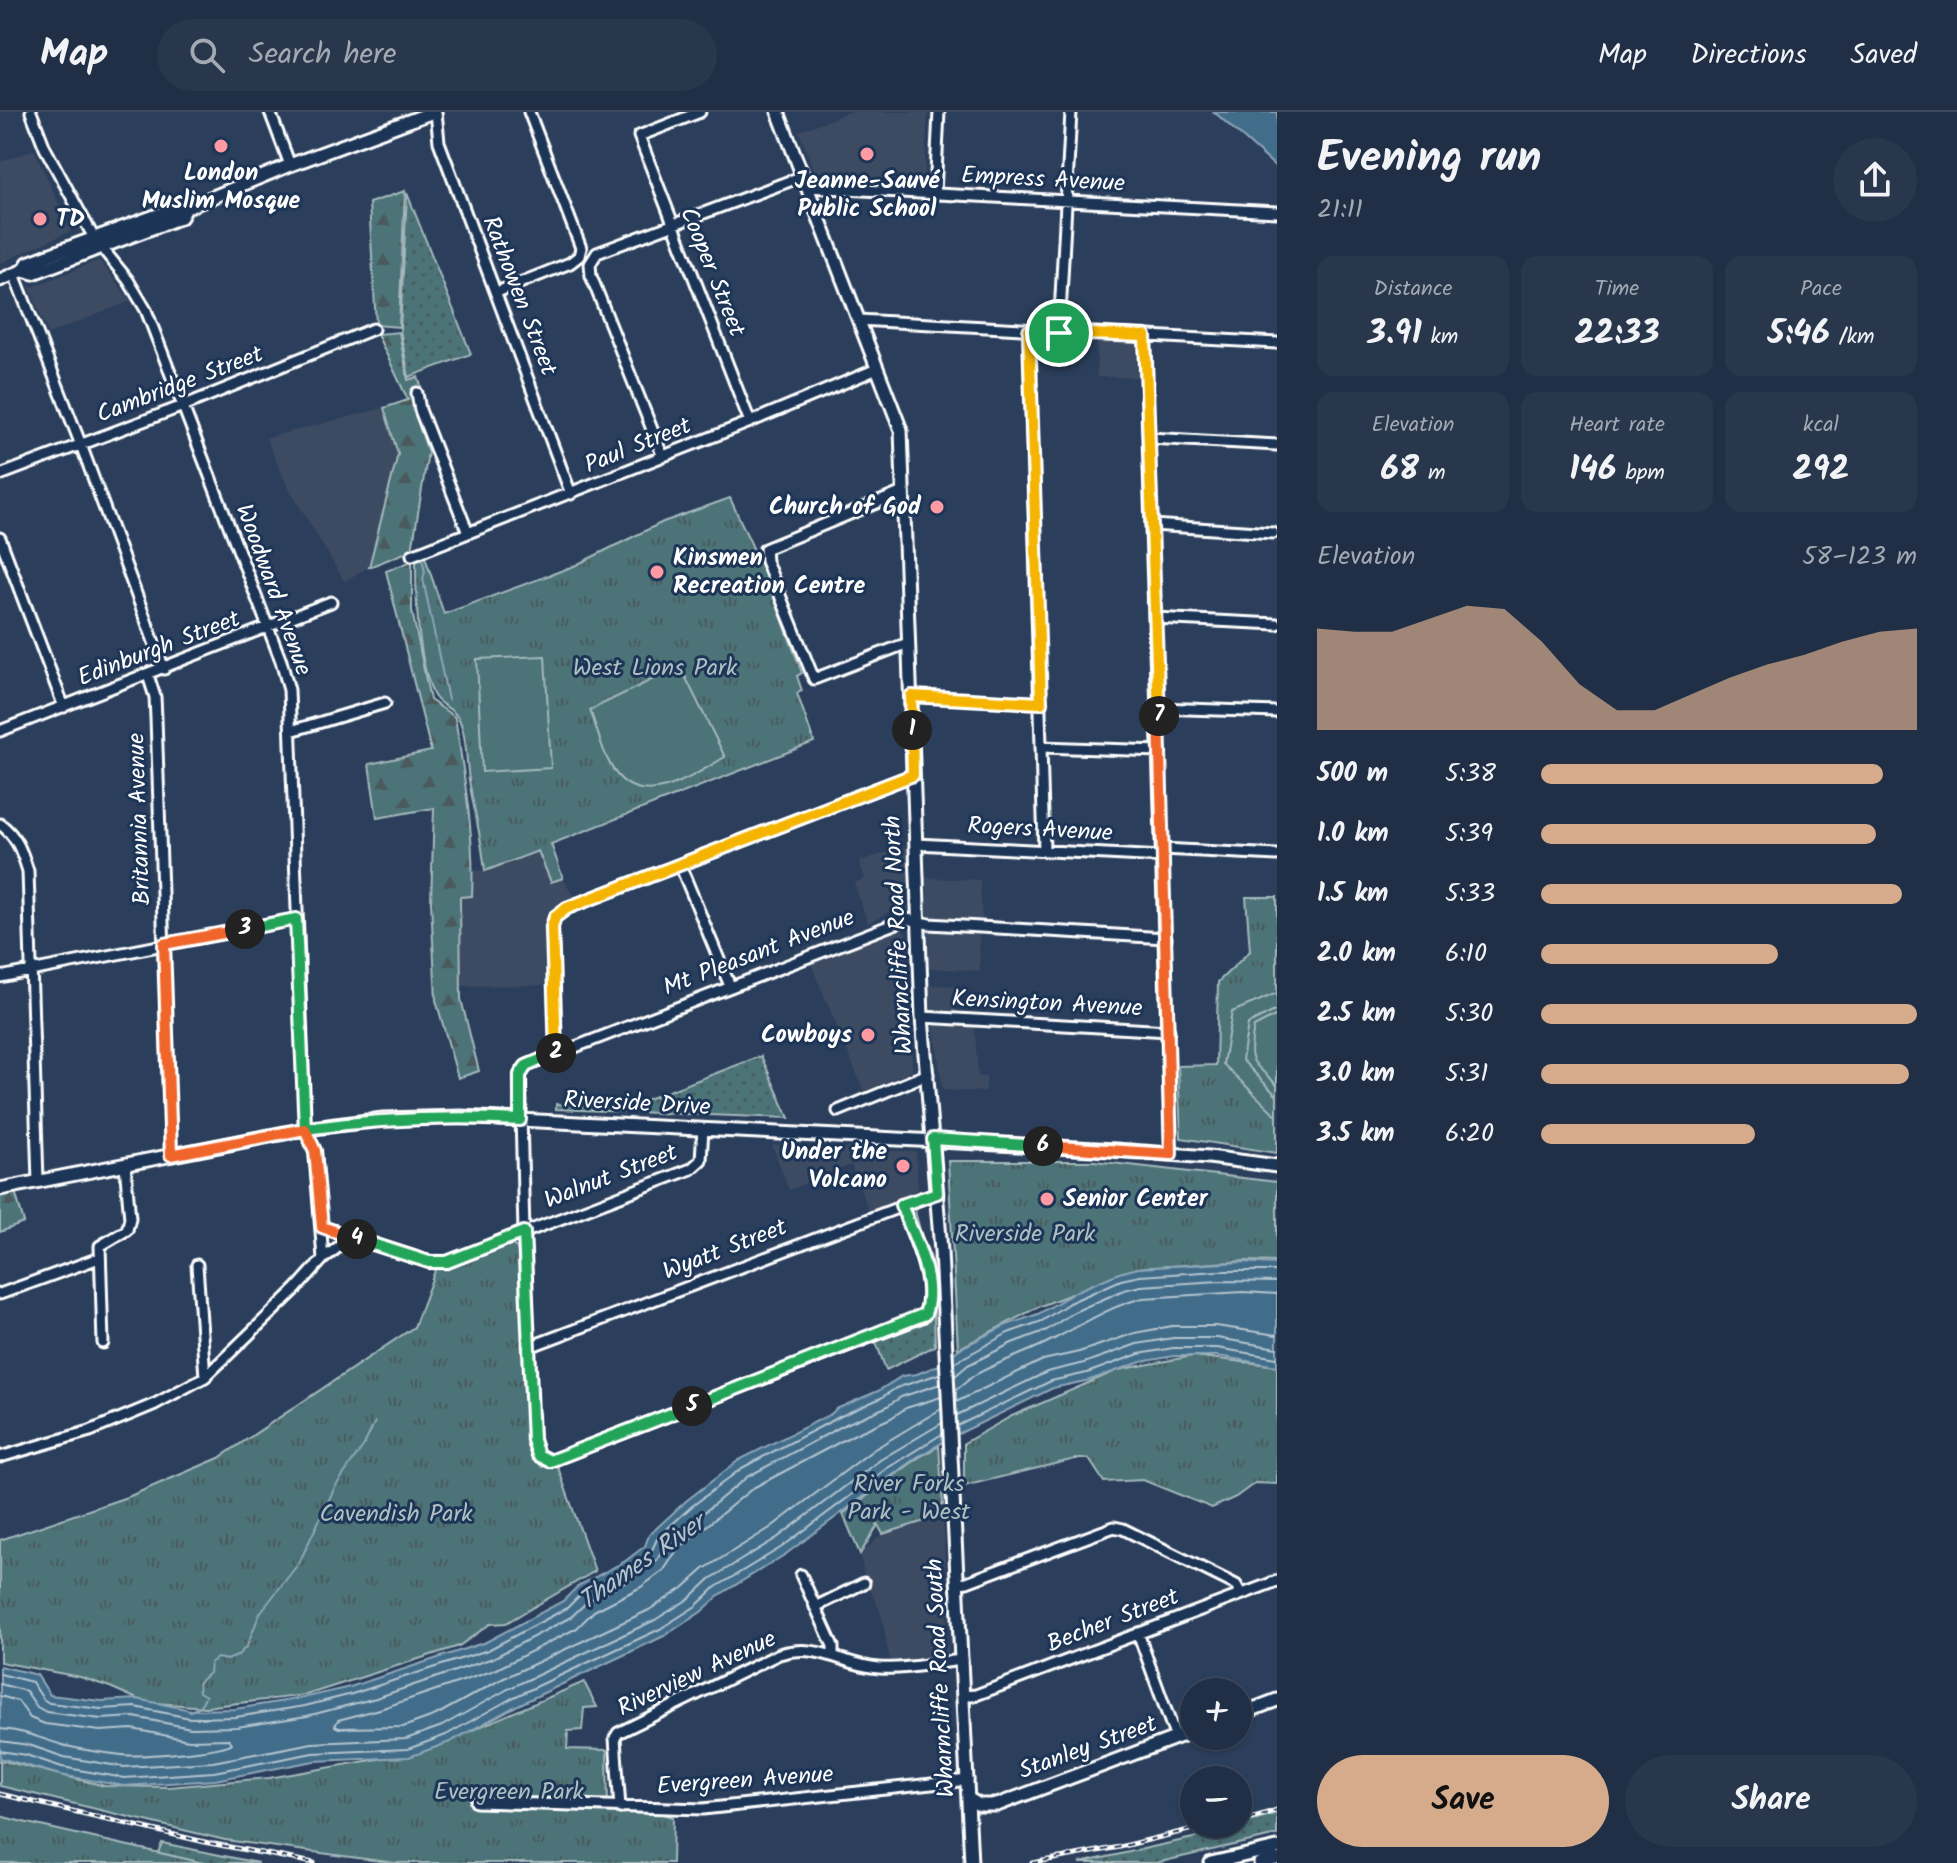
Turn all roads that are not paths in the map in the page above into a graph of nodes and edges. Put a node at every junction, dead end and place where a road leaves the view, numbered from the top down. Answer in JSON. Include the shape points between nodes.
{"nodes":[{"id":1,"x":31,"y":112,"type":"edge"},
{"id":2,"x":270,"y":112,"type":"edge"},
{"id":3,"x":434,"y":112,"type":"edge"},
{"id":4,"x":529,"y":112,"type":"edge"},
{"id":5,"x":700,"y":112,"type":"edge"},
{"id":6,"x":778,"y":112,"type":"edge"},
{"id":7,"x":939,"y":112,"type":"edge"},
{"id":8,"x":1071,"y":112,"type":"edge"},
{"id":9,"x":290,"y":165,"type":"junction"},
{"id":10,"x":805,"y":182,"type":"junction"},
{"id":11,"x":935,"y":194,"type":"junction"},
{"id":12,"x":1068,"y":201,"type":"junction"},
{"id":13,"x":1277,"y":212,"type":"edge"},
{"id":14,"x":670,"y":223,"type":"junction"},
{"id":15,"x":97,"y":243,"type":"junction"},
{"id":16,"x":19,"y":272,"type":"junction"},
{"id":17,"x":0,"y":280,"type":"edge"},
{"id":18,"x":497,"y":292,"type":"junction"},
{"id":19,"x":858,"y":320,"type":"junction"},
{"id":20,"x":373,"y":329,"type":"dead end"},
{"id":21,"x":1029,"y":331,"type":"junction"},
{"id":22,"x":1059,"y":333,"type":"junction"},
{"id":23,"x":1145,"y":336,"type":"junction"},
{"id":24,"x":1277,"y":343,"type":"edge"},
{"id":25,"x":877,"y":369,"type":"junction"},
{"id":26,"x":417,"y":393,"type":"dead end"},
{"id":27,"x":183,"y":406,"type":"junction"},
{"id":28,"x":750,"y":422,"type":"junction"},
{"id":29,"x":1149,"y":438,"type":"junction"},
{"id":30,"x":81,"y":445,"type":"junction"},
{"id":31,"x":1277,"y":445,"type":"edge"},
{"id":32,"x":663,"y":457,"type":"junction"},
{"id":33,"x":0,"y":475,"type":"edge"},
{"id":34,"x":903,"y":492,"type":"junction"},
{"id":35,"x":571,"y":494,"type":"junction"},
{"id":36,"x":1152,"y":525,"type":"junction"},
{"id":37,"x":468,"y":533,"type":"junction"},
{"id":38,"x":1273,"y":533,"type":"dead end"},
{"id":39,"x":0,"y":538,"type":"edge"},
{"id":40,"x":412,"y":555,"type":"dead end"},
{"id":41,"x":331,"y":602,"type":"dead end"},
{"id":42,"x":1154,"y":618,"type":"junction"},
{"id":43,"x":1277,"y":624,"type":"edge"},
{"id":44,"x":268,"y":629,"type":"junction"},
{"id":45,"x":908,"y":643,"type":"junction"},
{"id":46,"x":164,"y":669,"type":"junction"},
{"id":47,"x":148,"y":675,"type":"junction"},
{"id":48,"x":911,"y":696,"type":"junction"},
{"id":49,"x":385,"y":703,"type":"dead end"},
{"id":50,"x":1041,"y":703,"type":"junction"},
{"id":51,"x":64,"y":707,"type":"junction"},
{"id":52,"x":1158,"y":708,"type":"junction"},
{"id":53,"x":1277,"y":712,"type":"edge"},
{"id":54,"x":0,"y":731,"type":"edge"},
{"id":55,"x":291,"y":731,"type":"junction"},
{"id":56,"x":1042,"y":747,"type":"junction"},
{"id":57,"x":1160,"y":751,"type":"junction"},
{"id":58,"x":913,"y":775,"type":"junction"},
{"id":59,"x":0,"y":824,"type":"edge"},
{"id":60,"x":916,"y":844,"type":"junction"},
{"id":61,"x":1044,"y":850,"type":"junction"},
{"id":62,"x":1163,"y":853,"type":"junction"},
{"id":63,"x":1277,"y":855,"type":"edge"},
{"id":64,"x":680,"y":865,"type":"junction"},
{"id":65,"x":296,"y":919,"type":"junction"},
{"id":66,"x":918,"y":921,"type":"junction"},
{"id":67,"x":1166,"y":938,"type":"junction"},
{"id":68,"x":164,"y":944,"type":"junction"},
{"id":69,"x":33,"y":971,"type":"junction"},
{"id":70,"x":0,"y":977,"type":"edge"},
{"id":71,"x":730,"y":986,"type":"junction"},
{"id":72,"x":922,"y":1017,"type":"junction"},
{"id":73,"x":1169,"y":1031,"type":"junction"},
{"id":74,"x":556,"y":1053,"type":"junction"},
{"id":75,"x":928,"y":1074,"type":"junction"},
{"id":76,"x":838,"y":1111,"type":"dead end"},
{"id":77,"x":520,"y":1120,"type":"junction"},
{"id":78,"x":305,"y":1129,"type":"junction"},
{"id":79,"x":703,"y":1129,"type":"junction"},
{"id":80,"x":933,"y":1139,"type":"junction"},
{"id":81,"x":1171,"y":1154,"type":"junction"},
{"id":82,"x":171,"y":1155,"type":"junction"},
{"id":83,"x":1274,"y":1164,"type":"edge"},
{"id":84,"x":125,"y":1165,"type":"junction"},
{"id":85,"x":38,"y":1181,"type":"junction"},
{"id":86,"x":0,"y":1189,"type":"edge"},
{"id":87,"x":937,"y":1193,"type":"junction"},
{"id":88,"x":901,"y":1205,"type":"junction"},
{"id":89,"x":322,"y":1227,"type":"junction"},
{"id":90,"x":524,"y":1232,"type":"junction"},
{"id":91,"x":351,"y":1237,"type":"junction"},
{"id":92,"x":99,"y":1258,"type":"junction"},
{"id":93,"x":323,"y":1259,"type":"junction"},
{"id":94,"x":197,"y":1265,"type":"dead end"},
{"id":95,"x":0,"y":1294,"type":"edge"},
{"id":96,"x":103,"y":1343,"type":"dead end"},
{"id":97,"x":529,"y":1347,"type":"junction"},
{"id":98,"x":205,"y":1377,"type":"junction"},
{"id":99,"x":0,"y":1457,"type":"edge"},
{"id":100,"x":953,"y":1490,"type":"joint"},
{"id":101,"x":801,"y":1575,"type":"dead end"},
{"id":102,"x":1277,"y":1581,"type":"edge"},
{"id":103,"x":864,"y":1583,"type":"dead end"},
{"id":104,"x":958,"y":1583,"type":"junction"},
{"id":105,"x":1241,"y":1594,"type":"junction"},
{"id":106,"x":815,"y":1607,"type":"junction"},
{"id":107,"x":1138,"y":1633,"type":"junction"},
{"id":108,"x":833,"y":1654,"type":"junction"},
{"id":109,"x":962,"y":1660,"type":"junction"},
{"id":110,"x":963,"y":1696,"type":"junction"},
{"id":111,"x":1277,"y":1700,"type":"edge"},
{"id":112,"x":1252,"y":1710,"type":"edge"},
{"id":113,"x":1180,"y":1736,"type":"edge"},
{"id":114,"x":1176,"y":1738,"type":"junction"},
{"id":115,"x":968,"y":1780,"type":"junction"},
{"id":116,"x":969,"y":1799,"type":"junction"},
{"id":117,"x":476,"y":1802,"type":"dead end"},
{"id":118,"x":997,"y":1805,"type":"junction"},
{"id":119,"x":620,"y":1808,"type":"junction"},
{"id":120,"x":970,"y":1818,"type":"junction"},
{"id":121,"x":1277,"y":1848,"type":"edge"},
{"id":122,"x":1277,"y":1859,"type":"edge"},
{"id":123,"x":971,"y":1863,"type":"edge"},
{"id":124,"x":1211,"y":1863,"type":"edge"},
{"id":125,"x":1260,"y":1863,"type":"edge"}],
"edges":[{"from":1,"to":15,"type":"street","name":"Woodward Avenue"},
{"from":2,"to":9,"type":"street"},
{"from":3,"to":9,"type":"main road"},
{"from":3,"to":18,"type":"street","name":"Rathowen Street","via":[[439,142]]},
{"from":4,"to":18,"type":"street","via":[[579,242],[579,256]]},
{"from":5,"to":14,"type":"street","name":"Cooper Street","via":[[639,136]]},
{"from":6,"to":10,"type":"main road","name":"Wharncliffe Road North"},
{"from":7,"to":11,"type":"street"},
{"from":8,"to":12,"type":"street"},
{"from":9,"to":15,"type":"main road"},
{"from":10,"to":11,"type":"street","name":"Empress Avenue"},
{"from":10,"to":14,"type":"street","name":"Empress Avenue"},
{"from":10,"to":19,"type":"main road","name":"Wharncliffe Road North"},
{"from":11,"to":12,"type":"street","name":"Empress Avenue"},
{"from":12,"to":13,"type":"street","name":"Empress Avenue"},
{"from":12,"to":22,"type":"street"},
{"from":14,"to":28,"type":"street","name":"Cooper Street"},
{"from":14,"to":32,"type":"street","name":"Empress Avenue","via":[[597,253],[590,264]]},
{"from":15,"to":16,"type":"main road","via":[[28,263]]},
{"from":15,"to":27,"type":"street","name":"Woodward Avenue","via":[[146,310]]},
{"from":16,"to":17,"type":"main road"},
{"from":16,"to":30,"type":"street"},
{"from":18,"to":35,"type":"street","name":"Rathowen Street"},
{"from":19,"to":21,"type":"street"},
{"from":19,"to":25,"type":"main road","name":"Wharncliffe Road North"},
{"from":20,"to":27,"type":"street","name":"Cambridge Street"},
{"from":21,"to":22,"type":"street"},
{"from":21,"to":50,"type":"street"},
{"from":22,"to":23,"type":"street"},
{"from":23,"to":24,"type":"street"},
{"from":23,"to":29,"type":"street"},
{"from":25,"to":28,"type":"street","name":"Paul Street"},
{"from":25,"to":34,"type":"main road","name":"Wharncliffe Road North","via":[[901,430]]},
{"from":26,"to":37,"type":"street"},
{"from":27,"to":30,"type":"street","name":"Cambridge Street"},
{"from":27,"to":44,"type":"street","name":"Woodward Avenue"},
{"from":28,"to":32,"type":"street","name":"Paul Street"},
{"from":29,"to":31,"type":"street"},
{"from":29,"to":36,"type":"street"},
{"from":30,"to":33,"type":"street","name":"Cambridge Street"},
{"from":30,"to":46,"type":"street"},
{"from":32,"to":35,"type":"street","name":"Paul Street"},
{"from":34,"to":45,"type":"main road","name":"Wharncliffe Road North"},
{"from":34,"to":45,"type":"street","via":[[765,549],[814,679]]},
{"from":35,"to":37,"type":"street","name":"Paul Street"},
{"from":36,"to":38,"type":"street"},
{"from":36,"to":42,"type":"street"},
{"from":37,"to":40,"type":"street","name":"Paul Street"},
{"from":39,"to":51,"type":"street"},
{"from":41,"to":44,"type":"street","name":"Edinburgh Street"},
{"from":42,"to":43,"type":"street"},
{"from":42,"to":52,"type":"street"},
{"from":44,"to":46,"type":"street","name":"Edinburgh Street"},
{"from":44,"to":55,"type":"street","name":"Woodward Avenue","via":[[289,690]]},
{"from":45,"to":48,"type":"main road","name":"Wharncliffe Road North"},
{"from":46,"to":47,"type":"street","name":"Edinburgh Street"},
{"from":47,"to":51,"type":"street","name":"Edinburgh Street"},
{"from":47,"to":68,"type":"street","name":"Britannia Avenue","via":[[155,697]]},
{"from":48,"to":50,"type":"street"},
{"from":48,"to":58,"type":"main road","name":"Wharncliffe Road North"},
{"from":49,"to":55,"type":"street"},
{"from":50,"to":56,"type":"street"},
{"from":51,"to":54,"type":"street","name":"Edinburgh Street"},
{"from":52,"to":53,"type":"street"},
{"from":52,"to":57,"type":"street"},
{"from":55,"to":65,"type":"street","name":"Woodward Avenue"},
{"from":56,"to":57,"type":"street"},
{"from":56,"to":61,"type":"street"},
{"from":57,"to":62,"type":"street"},
{"from":58,"to":60,"type":"main road","name":"Wharncliffe Road North"},
{"from":58,"to":64,"type":"street"},
{"from":59,"to":69,"type":"street","via":[[21,848],[28,871]]},
{"from":60,"to":61,"type":"street","name":"Rogers Avenue"},
{"from":60,"to":66,"type":"main road","name":"Wharncliffe Road North"},
{"from":61,"to":62,"type":"street","name":"Rogers Avenue"},
{"from":62,"to":63,"type":"street","name":"Rogers Avenue"},
{"from":62,"to":67,"type":"street"},
{"from":64,"to":71,"type":"street"},
{"from":64,"to":74,"type":"street","via":[[555,917]]},
{"from":65,"to":68,"type":"street"},
{"from":65,"to":78,"type":"street","name":"Woodward Avenue"},
{"from":66,"to":67,"type":"street","name":"Mt Pleasant Avenue"},
{"from":66,"to":71,"type":"street","name":"Mt Pleasant Avenue","via":[[879,928]]},
{"from":66,"to":72,"type":"main road","name":"Wharncliffe Road North"},
{"from":67,"to":73,"type":"street"},
{"from":68,"to":69,"type":"street"},
{"from":68,"to":82,"type":"street","name":"Britannia Avenue"},
{"from":69,"to":70,"type":"street"},
{"from":69,"to":85,"type":"street"},
{"from":71,"to":74,"type":"street","name":"Mt Pleasant Avenue"},
{"from":72,"to":73,"type":"street","name":"Kensington Avenue"},
{"from":72,"to":75,"type":"main road","name":"Wharncliffe Road North"},
{"from":73,"to":81,"type":"street"},
{"from":74,"to":77,"type":"street","name":"Mt Pleasant Avenue","via":[[526,1066],[520,1075]]},
{"from":75,"to":76,"type":"street"},
{"from":75,"to":80,"type":"main road","name":"Wharncliffe Road North"},
{"from":77,"to":78,"type":"main road","name":"Riverside Drive","via":[[383,1119]]},
{"from":77,"to":79,"type":"main road","name":"Riverside Drive"},
{"from":77,"to":90,"type":"street"},
{"from":78,"to":82,"type":"main road","name":"Riverside Drive"},
{"from":78,"to":89,"type":"street","name":"Woodward Avenue","via":[[315,1151]]},
{"from":79,"to":80,"type":"main road","name":"Riverside Drive"},
{"from":79,"to":90,"type":"street","name":"Walnut Street","via":[[701,1160],[691,1169]]},
{"from":80,"to":81,"type":"main road","name":"Riverside Drive"},
{"from":80,"to":87,"type":"main road","name":"Wharncliffe Road North"},
{"from":81,"to":83,"type":"main road","name":"Riverside Drive"},
{"from":82,"to":84,"type":"main road","name":"Riverside Drive"},
{"from":84,"to":85,"type":"main road","name":"Riverside Drive"},
{"from":84,"to":92,"type":"street","via":[[127,1230],[100,1246]]},
{"from":85,"to":86,"type":"main road","name":"Riverside Drive"},
{"from":87,"to":88,"type":"street","name":"Wyatt Street"},
{"from":87,"to":100,"type":"main road","name":"Wharncliffe Road North"},
{"from":88,"to":97,"type":"street","name":"Wyatt Street"},
{"from":88,"to":97,"type":"street","via":[[925,1265],[927,1309],[922,1317],[550,1461],[538,1455],[533,1440]]},
{"from":89,"to":91,"type":"street","name":"Walnut Street"},
{"from":89,"to":93,"type":"street","name":"Woodward Avenue"},
{"from":90,"to":91,"type":"street","name":"Walnut Street","via":[[447,1262],[429,1262]]},
{"from":90,"to":97,"type":"street"},
{"from":91,"to":93,"type":"street"},
{"from":92,"to":95,"type":"street"},
{"from":92,"to":96,"type":"street"},
{"from":93,"to":98,"type":"street"},
{"from":94,"to":98,"type":"street"},
{"from":98,"to":99,"type":"street","via":[[90,1431]]},
{"from":100,"to":104,"type":"main road","name":"Wharncliffe Road South"},
{"from":101,"to":106,"type":"street"},
{"from":102,"to":105,"type":"street","name":"Becher Street"},
{"from":103,"to":106,"type":"street"},
{"from":104,"to":105,"type":"street","via":[[1114,1527],[1236,1585]]},
{"from":104,"to":109,"type":"main road","name":"Wharncliffe Road South"},
{"from":105,"to":107,"type":"street","name":"Becher Street"},
{"from":106,"to":108,"type":"street"},
{"from":107,"to":110,"type":"street","name":"Becher Street"},
{"from":107,"to":114,"type":"street"},
{"from":108,"to":109,"type":"street","name":"Riverview Avenue","via":[[878,1668]]},
{"from":108,"to":119,"type":"street","name":"Riverview Avenue","via":[[779,1654],[620,1731],[615,1738]]},
{"from":109,"to":110,"type":"main road","name":"Wharncliffe Road South"},
{"from":110,"to":115,"type":"main road","name":"Wharncliffe Road South"},
{"from":111,"to":112,"type":"main road"},
{"from":113,"to":114,"type":"main road","name":"Stanley Street"},
{"from":114,"to":118,"type":"main road","name":"Stanley Street"},
{"from":115,"to":116,"type":"main road","name":"Wharncliffe Road South"},
{"from":115,"to":119,"type":"street","name":"Evergreen Avenue","via":[[703,1809]]},
{"from":116,"to":118,"type":"main road","name":"Stanley Street"},
{"from":116,"to":120,"type":"main road","name":"Wharncliffe Road South"},
{"from":117,"to":119,"type":"street","name":"Evergreen Avenue"},
{"from":118,"to":120,"type":"main road","name":"Stanley Street"},
{"from":120,"to":123,"type":"main road","name":"Wharncliffe Road South"},
{"from":121,"to":124,"type":"main road"},
{"from":122,"to":125,"type":"main road"}]}
